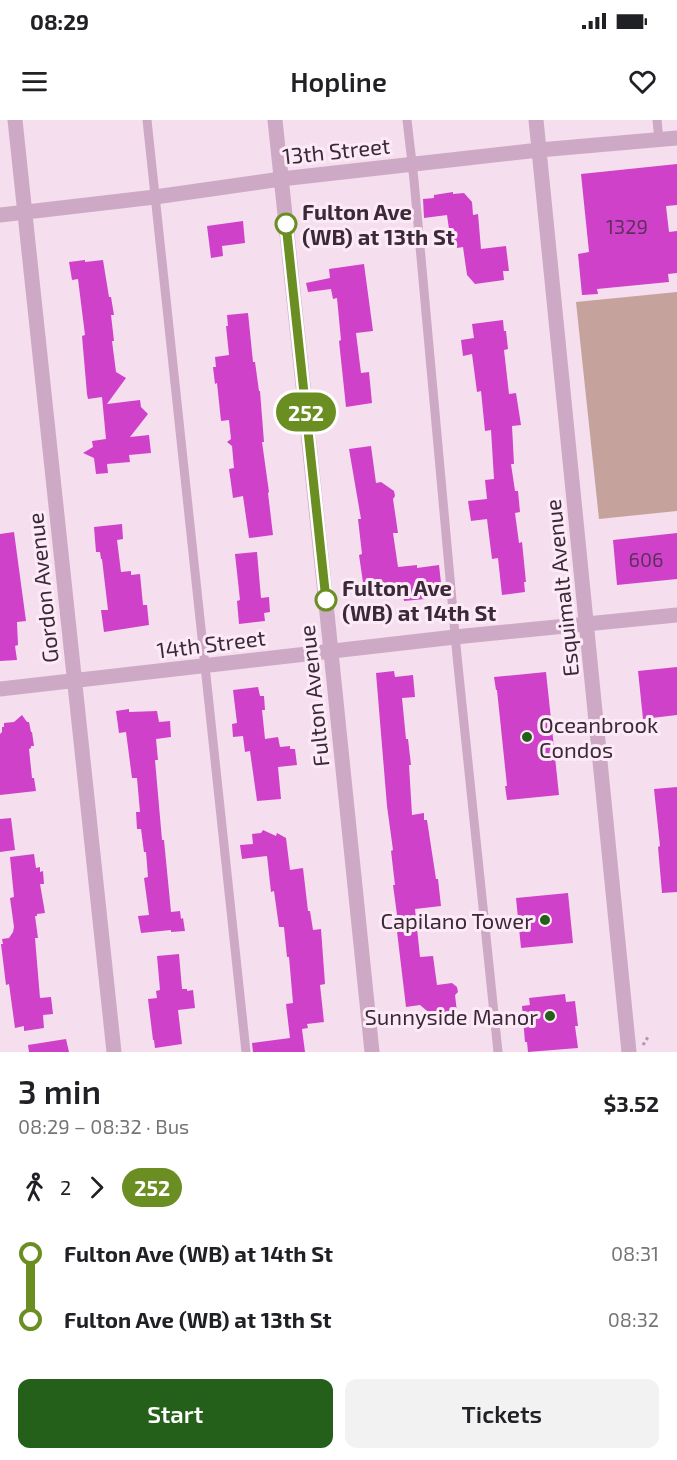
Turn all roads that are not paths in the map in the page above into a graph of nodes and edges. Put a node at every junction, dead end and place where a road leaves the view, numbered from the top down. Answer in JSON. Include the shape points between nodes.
{"nodes":[{"id":1,"x":15,"y":120,"type":"edge"},
{"id":2,"x":147,"y":120,"type":"edge"},
{"id":3,"x":275,"y":120,"type":"edge"},
{"id":4,"x":407,"y":120,"type":"edge"},
{"id":5,"x":536,"y":120,"type":"edge"},
{"id":6,"x":657,"y":120,"type":"edge"},
{"id":7,"x":677,"y":138,"type":"edge"},
{"id":8,"x":659,"y":140,"type":"junction"},
{"id":9,"x":539,"y":150,"type":"junction"},
{"id":10,"x":412,"y":164,"type":"junction"},
{"id":11,"x":281,"y":178,"type":"junction"},
{"id":12,"x":155,"y":197,"type":"junction"},
{"id":13,"x":24,"y":212,"type":"junction"},
{"id":14,"x":0,"y":215,"type":"edge"},
{"id":15,"x":677,"y":615,"type":"edge"},
{"id":16,"x":586,"y":623,"type":"junction"},
{"id":17,"x":455,"y":637,"type":"junction"},
{"id":18,"x":331,"y":651,"type":"junction"},
{"id":19,"x":204,"y":667,"type":"junction"},
{"id":20,"x":75,"y":680,"type":"junction"},
{"id":21,"x":0,"y":689,"type":"edge"},
{"id":22,"x":114,"y":1052,"type":"edge"},
{"id":23,"x":246,"y":1052,"type":"edge"},
{"id":24,"x":372,"y":1052,"type":"edge"},
{"id":25,"x":498,"y":1052,"type":"edge"},
{"id":26,"x":629,"y":1052,"type":"edge"}],
"edges":[{"from":1,"to":13,"type":"street","name":"Gordon Avenue"},
{"from":2,"to":12,"type":"lane"},
{"from":3,"to":11,"type":"street","name":"Fulton Avenue"},
{"from":4,"to":10,"type":"lane"},
{"from":5,"to":9,"type":"street","name":"Esquimalt Avenue"},
{"from":6,"to":8,"type":"lane"},
{"from":7,"to":8,"type":"street","name":"13th Street"},
{"from":8,"to":9,"type":"street","name":"13th Street"},
{"from":9,"to":10,"type":"street","name":"13th Street"},
{"from":9,"to":16,"type":"street","name":"Esquimalt Avenue"},
{"from":10,"to":11,"type":"street","name":"13th Street"},
{"from":10,"to":17,"type":"lane"},
{"from":11,"to":12,"type":"street","name":"13th Street"},
{"from":11,"to":18,"type":"street","name":"Fulton Avenue"},
{"from":12,"to":13,"type":"street","name":"13th Street"},
{"from":12,"to":19,"type":"lane"},
{"from":13,"to":14,"type":"street","name":"13th Street"},
{"from":13,"to":20,"type":"street","name":"Gordon Avenue"},
{"from":15,"to":16,"type":"street","name":"14th Street"},
{"from":16,"to":17,"type":"street","name":"14th Street"},
{"from":16,"to":26,"type":"street","name":"Esquimalt Avenue"},
{"from":17,"to":18,"type":"street","name":"14th Street"},
{"from":17,"to":25,"type":"lane"},
{"from":18,"to":19,"type":"street","name":"14th Street"},
{"from":18,"to":24,"type":"street","name":"Fulton Avenue"},
{"from":19,"to":20,"type":"street","name":"14th Street"},
{"from":19,"to":23,"type":"lane"},
{"from":20,"to":21,"type":"street","name":"14th Street"},
{"from":20,"to":22,"type":"street","name":"Gordon Avenue"}]}
